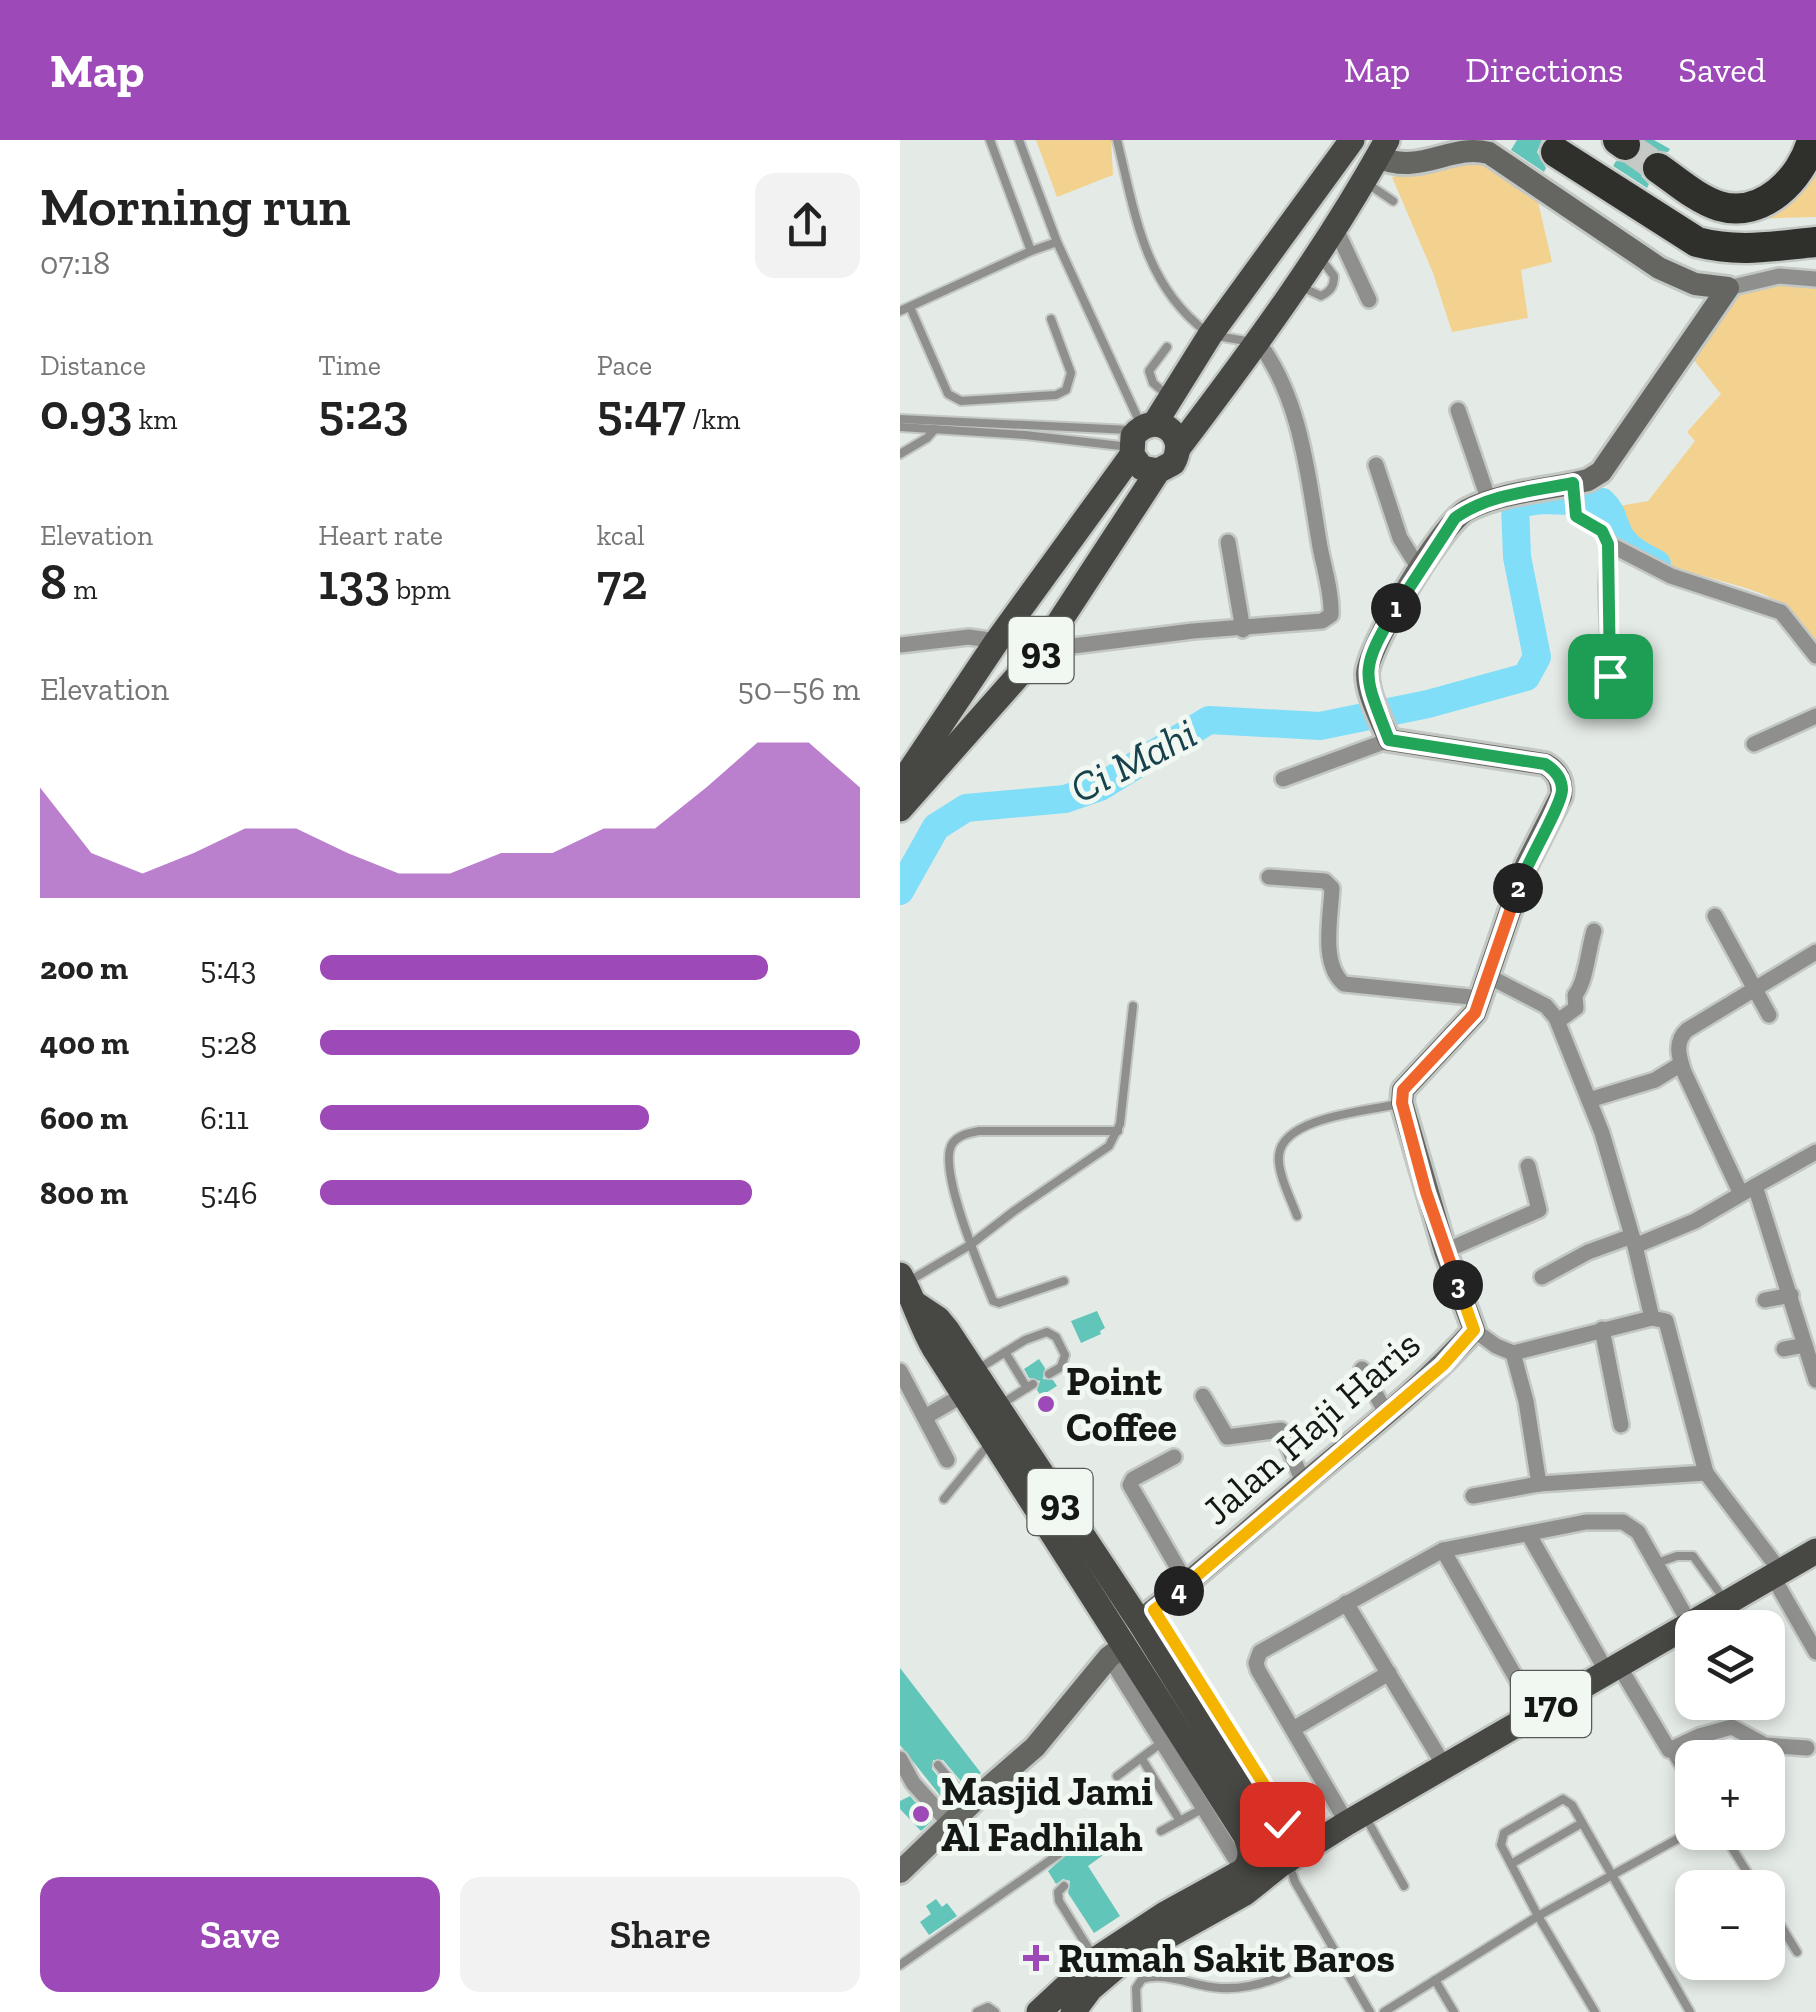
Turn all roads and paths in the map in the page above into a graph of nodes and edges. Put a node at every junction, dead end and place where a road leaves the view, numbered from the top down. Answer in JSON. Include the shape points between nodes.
{"nodes":[{"id":1,"x":990,"y":140,"type":"edge"},
{"id":2,"x":1019,"y":140,"type":"edge"},
{"id":3,"x":1117,"y":140,"type":"edge"},
{"id":4,"x":1352,"y":140,"type":"edge"},
{"id":5,"x":1812,"y":140,"type":"edge"},
{"id":6,"x":1382,"y":149,"type":"edge"},
{"id":7,"x":1556,"y":152,"type":"dead end"},
{"id":8,"x":1658,"y":168,"type":"tunnel mouth"},
{"id":9,"x":1364,"y":182,"type":"junction"},
{"id":10,"x":1316,"y":190,"type":"junction"},
{"id":11,"x":1393,"y":201,"type":"dead end"},
{"id":12,"x":1342,"y":220,"type":"junction"},
{"id":13,"x":1057,"y":242,"type":"junction"},
{"id":14,"x":1816,"y":242,"type":"edge"},
{"id":15,"x":1031,"y":251,"type":"junction"},
{"id":16,"x":1816,"y":279,"type":"edge"},
{"id":17,"x":1728,"y":288,"type":"junction"},
{"id":18,"x":1369,"y":300,"type":"dead end"},
{"id":19,"x":905,"y":309,"type":"edge"},
{"id":20,"x":1050,"y":319,"type":"dead end"},
{"id":21,"x":1210,"y":335,"type":"junction"},
{"id":22,"x":1258,"y":342,"type":"junction"},
{"id":23,"x":1167,"y":347,"type":"dead end"},
{"id":24,"x":1171,"y":398,"type":"junction"},
{"id":25,"x":1458,"y":410,"type":"dead end"},
{"id":26,"x":900,"y":418,"type":"edge"},
{"id":27,"x":958,"y":426,"type":"junction"},
{"id":28,"x":900,"y":427,"type":"edge"},
{"id":29,"x":935,"y":429,"type":"junction"},
{"id":30,"x":1139,"y":436,"type":"junction"},
{"id":31,"x":1179,"y":448,"type":"junction"},
{"id":32,"x":900,"y":454,"type":"edge"},
{"id":33,"x":1376,"y":465,"type":"dead end"},
{"id":34,"x":1158,"y":472,"type":"junction"},
{"id":35,"x":1573,"y":488,"type":"junction"},
{"id":36,"x":1489,"y":501,"type":"junction"},
{"id":37,"x":1228,"y":542,"type":"dead end"},
{"id":38,"x":1608,"y":544,"type":"junction"},
{"id":39,"x":1420,"y":570,"type":"junction"},
{"id":40,"x":1243,"y":630,"type":"junction"},
{"id":41,"x":996,"y":643,"type":"junction"},
{"id":42,"x":900,"y":646,"type":"edge"},
{"id":43,"x":1816,"y":656,"type":"edge"},
{"id":44,"x":1034,"y":658,"type":"junction"},
{"id":45,"x":1614,"y":709,"type":"dead end"},
{"id":46,"x":1816,"y":716,"type":"edge"},
{"id":47,"x":1386,"y":734,"type":"junction"},
{"id":48,"x":1754,"y":744,"type":"dead end"},
{"id":49,"x":1283,"y":779,"type":"dead end"},
{"id":50,"x":900,"y":796,"type":"edge"},
{"id":51,"x":900,"y":810,"type":"edge"},
{"id":52,"x":1268,"y":877,"type":"dead end"},
{"id":53,"x":1716,"y":916,"type":"dead end"},
{"id":54,"x":1594,"y":931,"type":"dead end"},
{"id":55,"x":1816,"y":952,"type":"edge"},
{"id":56,"x":1484,"y":987,"type":"junction"},
{"id":57,"x":1754,"y":988,"type":"junction"},
{"id":58,"x":1133,"y":1006,"type":"dead end"},
{"id":59,"x":1769,"y":1014,"type":"dead end"},
{"id":60,"x":1558,"y":1021,"type":"junction"},
{"id":61,"x":1681,"y":1064,"type":"junction"},
{"id":62,"x":1589,"y":1100,"type":"junction"},
{"id":63,"x":1402,"y":1103,"type":"junction"},
{"id":64,"x":1118,"y":1131,"type":"junction"},
{"id":65,"x":1816,"y":1152,"type":"edge"},
{"id":66,"x":1528,"y":1166,"type":"dead end"},
{"id":67,"x":1748,"y":1190,"type":"junction"},
{"id":68,"x":1297,"y":1216,"type":"dead end"},
{"id":69,"x":1634,"y":1240,"type":"junction"},
{"id":70,"x":970,"y":1245,"type":"junction"},
{"id":71,"x":1445,"y":1250,"type":"junction"},
{"id":72,"x":1542,"y":1277,"type":"dead end"},
{"id":73,"x":1064,"y":1281,"type":"dead end"},
{"id":74,"x":905,"y":1291,"type":"edge"},
{"id":75,"x":1791,"y":1295,"type":"junction"},
{"id":76,"x":1765,"y":1300,"type":"dead end"},
{"id":77,"x":1652,"y":1318,"type":"junction"},
{"id":78,"x":1602,"y":1329,"type":"junction"},
{"id":79,"x":1474,"y":1330,"type":"junction"},
{"id":80,"x":1806,"y":1345,"type":"junction"},
{"id":81,"x":1784,"y":1349,"type":"dead end"},
{"id":82,"x":1005,"y":1352,"type":"junction"},
{"id":83,"x":1513,"y":1353,"type":"junction"},
{"id":84,"x":1362,"y":1369,"type":"dead end"},
{"id":85,"x":900,"y":1370,"type":"edge"},
{"id":86,"x":1049,"y":1374,"type":"dead end"},
{"id":87,"x":1816,"y":1380,"type":"edge"},
{"id":88,"x":973,"y":1383,"type":"junction"},
{"id":89,"x":1203,"y":1396,"type":"dead end"},
{"id":90,"x":997,"y":1406,"type":"junction"},
{"id":91,"x":1387,"y":1414,"type":"junction"},
{"id":92,"x":925,"y":1417,"type":"junction"},
{"id":93,"x":1621,"y":1425,"type":"dead end"},
{"id":94,"x":992,"y":1439,"type":"junction"},
{"id":95,"x":1174,"y":1457,"type":"dead end"},
{"id":96,"x":947,"y":1460,"type":"dead end"},
{"id":97,"x":1706,"y":1473,"type":"junction"},
{"id":98,"x":1304,"y":1484,"type":"junction"},
{"id":99,"x":1539,"y":1484,"type":"junction"},
{"id":100,"x":1472,"y":1496,"type":"dead end"},
{"id":101,"x":944,"y":1499,"type":"dead end"},
{"id":102,"x":1528,"y":1535,"type":"junction"},
{"id":103,"x":1443,"y":1550,"type":"junction"},
{"id":104,"x":1816,"y":1552,"type":"edge"},
{"id":105,"x":1657,"y":1563,"type":"junction"},
{"id":106,"x":1777,"y":1574,"type":"junction"},
{"id":107,"x":1187,"y":1584,"type":"junction"},
{"id":108,"x":1346,"y":1603,"type":"junction"},
{"id":109,"x":1726,"y":1604,"type":"junction"},
{"id":110,"x":1682,"y":1610,"type":"edge"},
{"id":111,"x":1715,"y":1610,"type":"edge"},
{"id":112,"x":1146,"y":1616,"type":"junction"},
{"id":113,"x":1675,"y":1633,"type":"edge"},
{"id":114,"x":1117,"y":1651,"type":"junction"},
{"id":115,"x":1816,"y":1652,"type":"edge"},
{"id":116,"x":1613,"y":1669,"type":"junction"},
{"id":117,"x":1389,"y":1673,"type":"junction"},
{"id":118,"x":1536,"y":1713,"type":"junction"},
{"id":119,"x":1292,"y":1729,"type":"junction"},
{"id":120,"x":1171,"y":1737,"type":"junction"},
{"id":121,"x":1812,"y":1743,"type":"edge"},
{"id":122,"x":1669,"y":1750,"type":"junction"},
{"id":123,"x":900,"y":1759,"type":"edge"},
{"id":124,"x":1142,"y":1760,"type":"junction"},
{"id":125,"x":1675,"y":1760,"type":"edge"},
{"id":126,"x":1816,"y":1764,"type":"edge"},
{"id":127,"x":938,"y":1765,"type":"dead end"},
{"id":128,"x":1445,"y":1766,"type":"junction"},
{"id":129,"x":1117,"y":1776,"type":"dead end"},
{"id":130,"x":970,"y":1804,"type":"junction"},
{"id":131,"x":1216,"y":1807,"type":"junction"},
{"id":132,"x":1355,"y":1818,"type":"junction"},
{"id":133,"x":1180,"y":1821,"type":"junction"},
{"id":134,"x":1582,"y":1823,"type":"junction"},
{"id":135,"x":950,"y":1824,"type":"junction"},
{"id":136,"x":1162,"y":1831,"type":"dead end"},
{"id":137,"x":1675,"y":1840,"type":"edge"},
{"id":138,"x":1283,"y":1852,"type":"junction"},
{"id":139,"x":1059,"y":1854,"type":"dead end"},
{"id":140,"x":904,"y":1860,"type":"edge"},
{"id":141,"x":1511,"y":1864,"type":"junction"},
{"id":142,"x":1243,"y":1871,"type":"joint"},
{"id":143,"x":1611,"y":1875,"type":"junction"},
{"id":144,"x":1064,"y":1886,"type":"dead end"},
{"id":145,"x":1404,"y":1886,"type":"dead end"},
{"id":146,"x":1538,"y":1916,"type":"junction"},
{"id":147,"x":1785,"y":1933,"type":"edge"},
{"id":148,"x":1144,"y":1939,"type":"junction"},
{"id":149,"x":1334,"y":1949,"type":"junction"},
{"id":150,"x":1797,"y":1952,"type":"dead end"},
{"id":151,"x":900,"y":1965,"type":"edge"},
{"id":152,"x":1100,"y":1967,"type":"junction"},
{"id":153,"x":1434,"y":1980,"type":"junction"},
{"id":154,"x":977,"y":2012,"type":"edge"},
{"id":155,"x":995,"y":2012,"type":"edge"},
{"id":156,"x":1039,"y":2012,"type":"edge"},
{"id":157,"x":1073,"y":2012,"type":"edge"},
{"id":158,"x":1137,"y":2012,"type":"edge"},
{"id":159,"x":1370,"y":2012,"type":"edge"},
{"id":160,"x":1384,"y":2012,"type":"edge"},
{"id":161,"x":1454,"y":2012,"type":"edge"},
{"id":162,"x":1595,"y":2012,"type":"edge"},
{"id":163,"x":1690,"y":2012,"type":"edge"}],
"edges":[{"from":1,"to":15,"type":"lane"},
{"from":2,"to":13,"type":"lane"},
{"from":3,"to":21,"type":"lane","via":[[1141,237],[1160,282],[1181,312]]},
{"from":4,"to":10,"type":"main road","number":"93"},
{"from":5,"to":8,"type":"highway","via":[[1790,182],[1747,208],[1706,200]]},
{"from":6,"to":9,"type":"main road","number":"93"},
{"from":6,"to":17,"type":"street","via":[[1400,165],[1489,153],[1659,268],[1695,284]]},
{"from":7,"to":14,"type":"highway","via":[[1698,242],[1756,250]]},
{"from":9,"to":11,"type":"lane"},
{"from":9,"to":12,"type":"main road","number":"93"},
{"from":10,"to":12,"type":"main road","via":[[1337,194]]},
{"from":10,"to":21,"type":"main road","number":"93"},
{"from":12,"to":18,"type":"street"},
{"from":12,"to":22,"type":"main road","number":"93"},
{"from":13,"to":15,"type":"lane"},
{"from":13,"to":30,"type":"lane"},
{"from":15,"to":19,"type":"lane"},
{"from":16,"to":17,"type":"street","via":[[1779,276]]},
{"from":17,"to":35,"type":"street","via":[[1608,463]]},
{"from":19,"to":20,"type":"lane","via":[[948,394],[961,401],[1066,390],[1072,372]]},
{"from":21,"to":22,"type":"lane"},
{"from":21,"to":24,"type":"main road","number":"93"},
{"from":22,"to":31,"type":"main road","number":"93"},
{"from":22,"to":40,"type":"street","via":[[1292,406],[1332,610],[1322,621]]},
{"from":23,"to":24,"type":"lane","via":[[1149,371]]},
{"from":24,"to":30,"type":"main road","number":"93"},
{"from":25,"to":36,"type":"street"},
{"from":26,"to":27,"type":"lane"},
{"from":27,"to":29,"type":"lane"},
{"from":27,"to":30,"type":"lane"},
{"from":27,"to":30,"type":"lane"},
{"from":28,"to":29,"type":"lane"},
{"from":29,"to":32,"type":"lane"},
{"from":30,"to":31,"type":"main road","via":[[1169,428]]},
{"from":30,"to":34,"type":"main road","via":[[1142,468]]},
{"from":30,"to":41,"type":"main road","number":"93"},
{"from":31,"to":34,"type":"main road","number":"93","via":[[1173,463]]},
{"from":33,"to":39,"type":"street","via":[[1400,538]]},
{"from":34,"to":44,"type":"main road","number":"93"},
{"from":35,"to":36,"type":"street"},
{"from":35,"to":38,"type":"street","via":[[1574,511],[1602,531]]},
{"from":36,"to":39,"type":"street","via":[[1455,518]]},
{"from":37,"to":40,"type":"street"},
{"from":38,"to":43,"type":"street","via":[[1670,576],[1781,612]]},
{"from":38,"to":45,"type":"street"},
{"from":39,"to":47,"type":"street","via":[[1369,658],[1367,681]]},
{"from":40,"to":44,"type":"street","via":[[1193,631]]},
{"from":41,"to":42,"type":"street","via":[[969,637]]},
{"from":41,"to":44,"type":"main road","via":[[994,655],[1016,672]]},
{"from":41,"to":50,"type":"main road","number":"93"},
{"from":44,"to":51,"type":"main road","number":"93"},
{"from":46,"to":48,"type":"street"},
{"from":47,"to":49,"type":"street"},
{"from":47,"to":56,"type":"street","via":[[1545,764],[1560,781],[1561,796],[1526,864]]},
{"from":52,"to":56,"type":"street","via":[[1330,884],[1330,962],[1344,984]]},
{"from":53,"to":57,"type":"street"},
{"from":54,"to":60,"type":"street","via":[[1576,1008]]},
{"from":55,"to":57,"type":"street"},
{"from":56,"to":60,"type":"street","via":[[1546,1006]]},
{"from":56,"to":63,"type":"street","via":[[1471,1020],[1408,1082]]},
{"from":57,"to":59,"type":"street"},
{"from":57,"to":61,"type":"street","via":[[1682,1036]]},
{"from":58,"to":64,"type":"lane"},
{"from":60,"to":62,"type":"street"},
{"from":61,"to":62,"type":"street","via":[[1655,1080]]},
{"from":61,"to":67,"type":"street"},
{"from":62,"to":69,"type":"street"},
{"from":63,"to":68,"type":"lane","via":[[1318,1120],[1284,1141],[1278,1156]]},
{"from":63,"to":71,"type":"street","name":"Jalan Haji Haris"},
{"from":64,"to":70,"type":"lane","via":[[1108,1146]]},
{"from":64,"to":70,"type":"lane","via":[[979,1130],[953,1142],[950,1172]]},
{"from":65,"to":67,"type":"street"},
{"from":66,"to":71,"type":"street","via":[[1539,1210]]},
{"from":67,"to":69,"type":"street","via":[[1695,1220]]},
{"from":67,"to":75,"type":"street"},
{"from":69,"to":72,"type":"street","via":[[1588,1252]]},
{"from":69,"to":77,"type":"street"},
{"from":70,"to":73,"type":"lane","via":[[996,1303]]},
{"from":70,"to":74,"type":"lane"},
{"from":71,"to":79,"type":"street","name":"Jalan Haji Haris"},
{"from":74,"to":88,"type":"main road","number":"93","via":[[938,1319]]},
{"from":75,"to":76,"type":"street"},
{"from":75,"to":80,"type":"street"},
{"from":77,"to":78,"type":"street"},
{"from":77,"to":97,"type":"street","via":[[1669,1325]]},
{"from":78,"to":83,"type":"street"},
{"from":78,"to":93,"type":"street"},
{"from":79,"to":83,"type":"street"},
{"from":79,"to":91,"type":"street","name":"Jalan Haji Haris"},
{"from":80,"to":81,"type":"street"},
{"from":80,"to":87,"type":"street"},
{"from":82,"to":86,"type":"lane","via":[[1040,1333],[1052,1334],[1065,1361]]},
{"from":82,"to":88,"type":"lane"},
{"from":82,"to":90,"type":"lane","via":[[1030,1386]]},
{"from":83,"to":99,"type":"street"},
{"from":84,"to":91,"type":"street"},
{"from":85,"to":92,"type":"street"},
{"from":88,"to":90,"type":"main road","number":"93"},
{"from":88,"to":92,"type":"street"},
{"from":88,"to":94,"type":"main road","number":"93"},
{"from":89,"to":98,"type":"street","via":[[1227,1438],[1280,1430]]},
{"from":90,"to":112,"type":"main road","number":"93"},
{"from":91,"to":98,"type":"street","name":"Jalan Haji Haris"},
{"from":92,"to":96,"type":"street"},
{"from":94,"to":101,"type":"lane"},
{"from":94,"to":114,"type":"main road","number":"93"},
{"from":95,"to":107,"type":"street","via":[[1130,1486]]},
{"from":97,"to":99,"type":"street"},
{"from":97,"to":106,"type":"street"},
{"from":98,"to":107,"type":"street","name":"Jalan Haji Haris"},
{"from":99,"to":100,"type":"street"},
{"from":102,"to":103,"type":"street"},
{"from":102,"to":105,"type":"street","via":[[1622,1522],[1638,1532]]},
{"from":102,"to":116,"type":"street"},
{"from":103,"to":108,"type":"street"},
{"from":103,"to":118,"type":"street"},
{"from":104,"to":106,"type":"main road","number":"170"},
{"from":105,"to":109,"type":"lane","via":[[1693,1556]]},
{"from":105,"to":110,"type":"street"},
{"from":106,"to":109,"type":"main road","number":"170"},
{"from":106,"to":115,"type":"street"},
{"from":107,"to":112,"type":"street","name":"Jalan Haji Haris"},
{"from":108,"to":117,"type":"street"},
{"from":108,"to":119,"type":"street","via":[[1258,1657],[1258,1670]]},
{"from":109,"to":111,"type":"main road","number":"170"},
{"from":112,"to":138,"type":"main road","number":"93"},
{"from":113,"to":116,"type":"main road","number":"170"},
{"from":114,"to":120,"type":"main road","number":"93"},
{"from":114,"to":130,"type":"street","via":[[1035,1747]]},
{"from":116,"to":118,"type":"main road","number":"170"},
{"from":116,"to":122,"type":"street"},
{"from":117,"to":119,"type":"street"},
{"from":117,"to":128,"type":"street"},
{"from":118,"to":128,"type":"main road","number":"170"},
{"from":119,"to":132,"type":"street"},
{"from":120,"to":124,"type":"lane"},
{"from":120,"to":131,"type":"main road","number":"93"},
{"from":121,"to":122,"type":"street","via":[[1765,1745],[1732,1727]]},
{"from":121,"to":126,"type":"street"},
{"from":122,"to":125,"type":"lane"},
{"from":123,"to":135,"type":"street"},
{"from":124,"to":129,"type":"lane"},
{"from":124,"to":133,"type":"lane"},
{"from":127,"to":130,"type":"lane"},
{"from":128,"to":132,"type":"main road","number":"170"},
{"from":130,"to":135,"type":"street"},
{"from":131,"to":133,"type":"lane"},
{"from":131,"to":138,"type":"main road","via":[[1250,1823],[1274,1855]]},
{"from":131,"to":142,"type":"main road","number":"93","via":[[1249,1843]]},
{"from":132,"to":138,"type":"main road","number":"170"},
{"from":132,"to":145,"type":"lane"},
{"from":133,"to":136,"type":"lane"},
{"from":134,"to":141,"type":"lane"},
{"from":134,"to":141,"type":"lane","via":[[1564,1799],[1504,1833],[1501,1846]]},
{"from":134,"to":143,"type":"lane"},
{"from":135,"to":140,"type":"street"},
{"from":137,"to":143,"type":"lane"},
{"from":138,"to":148,"type":"main road","number":"170","via":[[1245,1893]]},
{"from":138,"to":149,"type":"lane"},
{"from":139,"to":151,"type":"lane"},
{"from":141,"to":146,"type":"lane"},
{"from":142,"to":148,"type":"main road","number":"170"},
{"from":143,"to":146,"type":"lane"},
{"from":143,"to":163,"type":"lane"},
{"from":144,"to":152,"type":"lane","via":[[1058,1901]]},
{"from":146,"to":153,"type":"lane"},
{"from":146,"to":162,"type":"lane"},
{"from":147,"to":150,"type":"lane"},
{"from":148,"to":152,"type":"main road","number":"170"},
{"from":149,"to":158,"type":"lane","via":[[1284,1977],[1248,1987],[1154,1976],[1136,1988]]},
{"from":149,"to":159,"type":"lane"},
{"from":152,"to":156,"type":"main road","number":"170"},
{"from":152,"to":157,"type":"main road","number":"170"},
{"from":153,"to":160,"type":"lane"},
{"from":153,"to":161,"type":"lane"},
{"from":154,"to":155,"type":"lane"}]}
